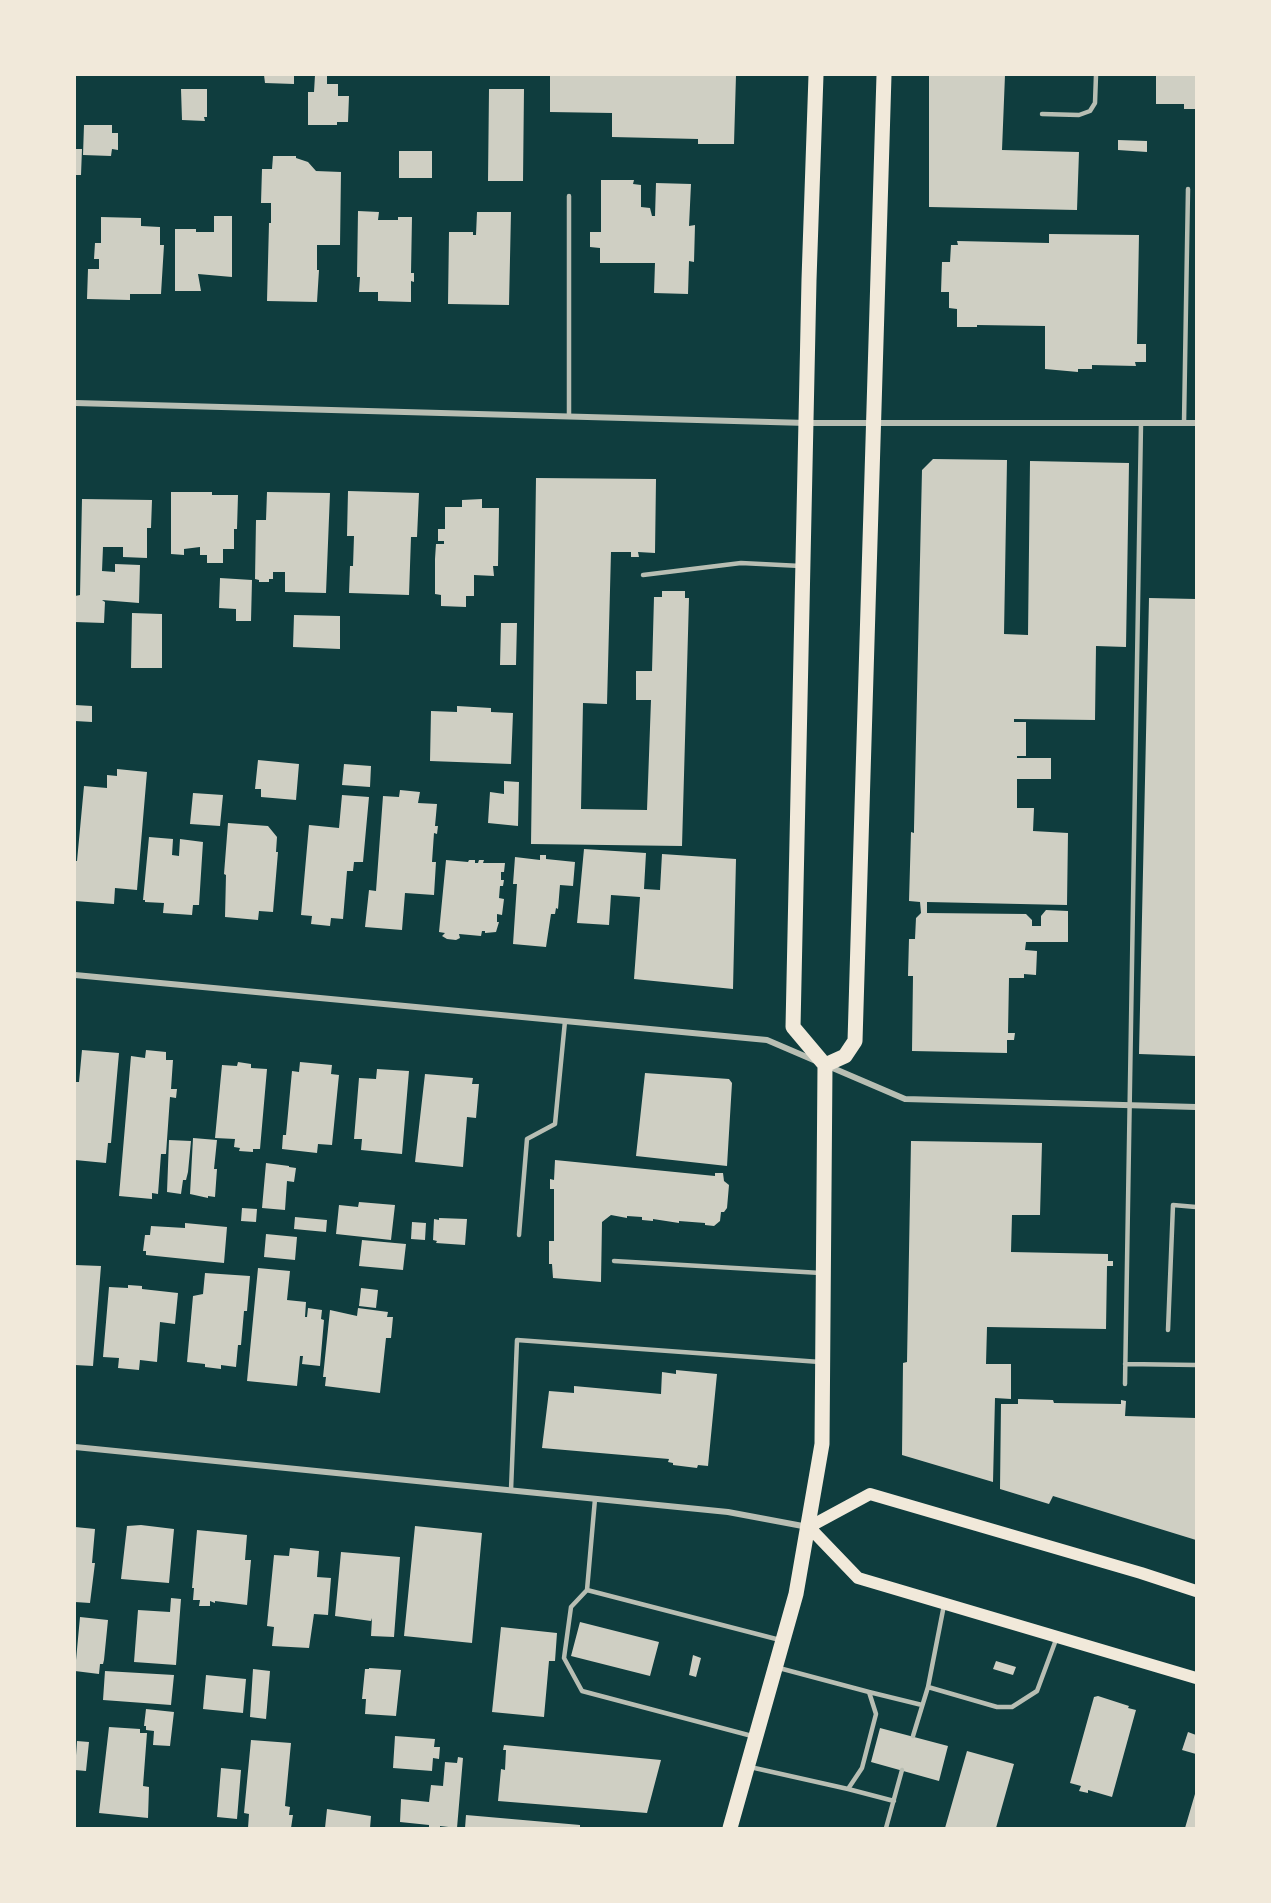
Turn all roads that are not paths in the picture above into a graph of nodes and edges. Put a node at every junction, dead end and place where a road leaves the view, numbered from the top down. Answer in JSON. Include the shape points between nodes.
{"nodes":[{"id":1,"x":816,"y":75,"type":"edge"},
{"id":2,"x":884,"y":75,"type":"edge"},
{"id":3,"x":1096,"y":75,"type":"edge"},
{"id":4,"x":1042,"y":114,"type":"dead end"},
{"id":5,"x":1188,"y":189,"type":"dead end"},
{"id":6,"x":569,"y":196,"type":"dead end"},
{"id":7,"x":75,"y":403,"type":"edge"},
{"id":8,"x":569,"y":416,"type":"junction"},
{"id":9,"x":807,"y":423,"type":"junction"},
{"id":10,"x":874,"y":423,"type":"junction"},
{"id":11,"x":1141,"y":423,"type":"junction"},
{"id":12,"x":1184,"y":423,"type":"junction"},
{"id":13,"x":1196,"y":423,"type":"edge"},
{"id":14,"x":803,"y":566,"type":"junction"},
{"id":15,"x":643,"y":575,"type":"dead end"},
{"id":16,"x":75,"y":975,"type":"edge"},
{"id":17,"x":565,"y":1021,"type":"junction"},
{"id":18,"x":825,"y":1065,"type":"junction"},
{"id":19,"x":1130,"y":1104,"type":"junction"},
{"id":20,"x":1196,"y":1107,"type":"edge"},
{"id":21,"x":1196,"y":1207,"type":"edge"},
{"id":22,"x":519,"y":1235,"type":"dead end"},
{"id":23,"x":614,"y":1261,"type":"dead end"},
{"id":24,"x":824,"y":1273,"type":"junction"},
{"id":25,"x":1168,"y":1330,"type":"dead end"},
{"id":26,"x":823,"y":1362,"type":"junction"},
{"id":27,"x":1125,"y":1364,"type":"junction"},
{"id":28,"x":1196,"y":1365,"type":"edge"},
{"id":29,"x":1125,"y":1384,"type":"dead end"},
{"id":30,"x":75,"y":1447,"type":"edge"},
{"id":31,"x":512,"y":1490,"type":"junction"},
{"id":32,"x":595,"y":1498,"type":"junction"},
{"id":33,"x":809,"y":1527,"type":"junction"},
{"id":34,"x":587,"y":1590,"type":"junction"},
{"id":35,"x":1196,"y":1591,"type":"edge"},
{"id":36,"x":944,"y":1604,"type":"junction"},
{"id":37,"x":1057,"y":1636,"type":"junction"},
{"id":38,"x":783,"y":1640,"type":"junction"},
{"id":39,"x":775,"y":1667,"type":"junction"},
{"id":40,"x":1196,"y":1678,"type":"edge"},
{"id":41,"x":928,"y":1687,"type":"junction"},
{"id":42,"x":869,"y":1692,"type":"junction"},
{"id":43,"x":922,"y":1705,"type":"junction"},
{"id":44,"x":756,"y":1737,"type":"junction"},
{"id":45,"x":913,"y":1737,"type":"dead end"},
{"id":46,"x":747,"y":1767,"type":"junction"},
{"id":47,"x":902,"y":1770,"type":"dead end"},
{"id":48,"x":848,"y":1789,"type":"junction"},
{"id":49,"x":894,"y":1802,"type":"junction"},
{"id":50,"x":730,"y":1828,"type":"edge"},
{"id":51,"x":886,"y":1828,"type":"edge"}],
"edges":[{"from":1,"to":9,"type":"main road"},
{"from":2,"to":10,"type":"main road"},
{"from":3,"to":4,"type":"lane","via":[[1095,103],[1090,111],[1078,115]]},
{"from":5,"to":12,"type":"lane"},
{"from":6,"to":8,"type":"lane"},
{"from":7,"to":8,"type":"street"},
{"from":8,"to":9,"type":"street"},
{"from":9,"to":10,"type":"street"},
{"from":9,"to":14,"type":"main road"},
{"from":10,"to":11,"type":"street"},
{"from":10,"to":18,"type":"main road","via":[[855,1041],[845,1056]]},
{"from":11,"to":12,"type":"street"},
{"from":11,"to":19,"type":"lane"},
{"from":12,"to":13,"type":"street"},
{"from":14,"to":15,"type":"lane","via":[[741,563]]},
{"from":14,"to":18,"type":"main road","via":[[793,1027]]},
{"from":16,"to":17,"type":"street"},
{"from":17,"to":18,"type":"street","via":[[767,1040]]},
{"from":17,"to":22,"type":"lane","via":[[555,1124],[527,1139]]},
{"from":18,"to":19,"type":"street","via":[[905,1099]]},
{"from":18,"to":24,"type":"main road"},
{"from":19,"to":20,"type":"street"},
{"from":19,"to":27,"type":"lane"},
{"from":21,"to":25,"type":"lane","via":[[1173,1205]]},
{"from":23,"to":24,"type":"lane"},
{"from":24,"to":26,"type":"main road"},
{"from":26,"to":31,"type":"lane","via":[[517,1340]]},
{"from":26,"to":33,"type":"main road","via":[[822,1444]]},
{"from":27,"to":28,"type":"lane"},
{"from":27,"to":29,"type":"lane"},
{"from":30,"to":31,"type":"street"},
{"from":31,"to":32,"type":"street"},
{"from":32,"to":33,"type":"street","via":[[728,1512]]},
{"from":32,"to":34,"type":"lane"},
{"from":33,"to":35,"type":"main road","via":[[870,1494]]},
{"from":33,"to":36,"type":"main road","via":[[858,1578]]},
{"from":33,"to":38,"type":"main road"},
{"from":34,"to":38,"type":"lane"},
{"from":34,"to":44,"type":"lane","via":[[571,1607],[564,1658],[582,1691]]},
{"from":36,"to":37,"type":"main road"},
{"from":36,"to":41,"type":"lane"},
{"from":37,"to":40,"type":"main road"},
{"from":37,"to":41,"type":"lane","via":[[1037,1691],[1012,1707],[997,1707]]},
{"from":38,"to":39,"type":"main road"},
{"from":39,"to":42,"type":"lane"},
{"from":39,"to":44,"type":"main road"},
{"from":41,"to":43,"type":"lane"},
{"from":42,"to":43,"type":"lane"},
{"from":42,"to":48,"type":"lane","via":[[876,1714],[862,1768]]},
{"from":43,"to":45,"type":"lane"},
{"from":44,"to":46,"type":"main road"},
{"from":46,"to":48,"type":"lane"},
{"from":46,"to":50,"type":"main road"},
{"from":47,"to":49,"type":"lane"},
{"from":48,"to":49,"type":"lane"},
{"from":49,"to":51,"type":"lane"}]}
